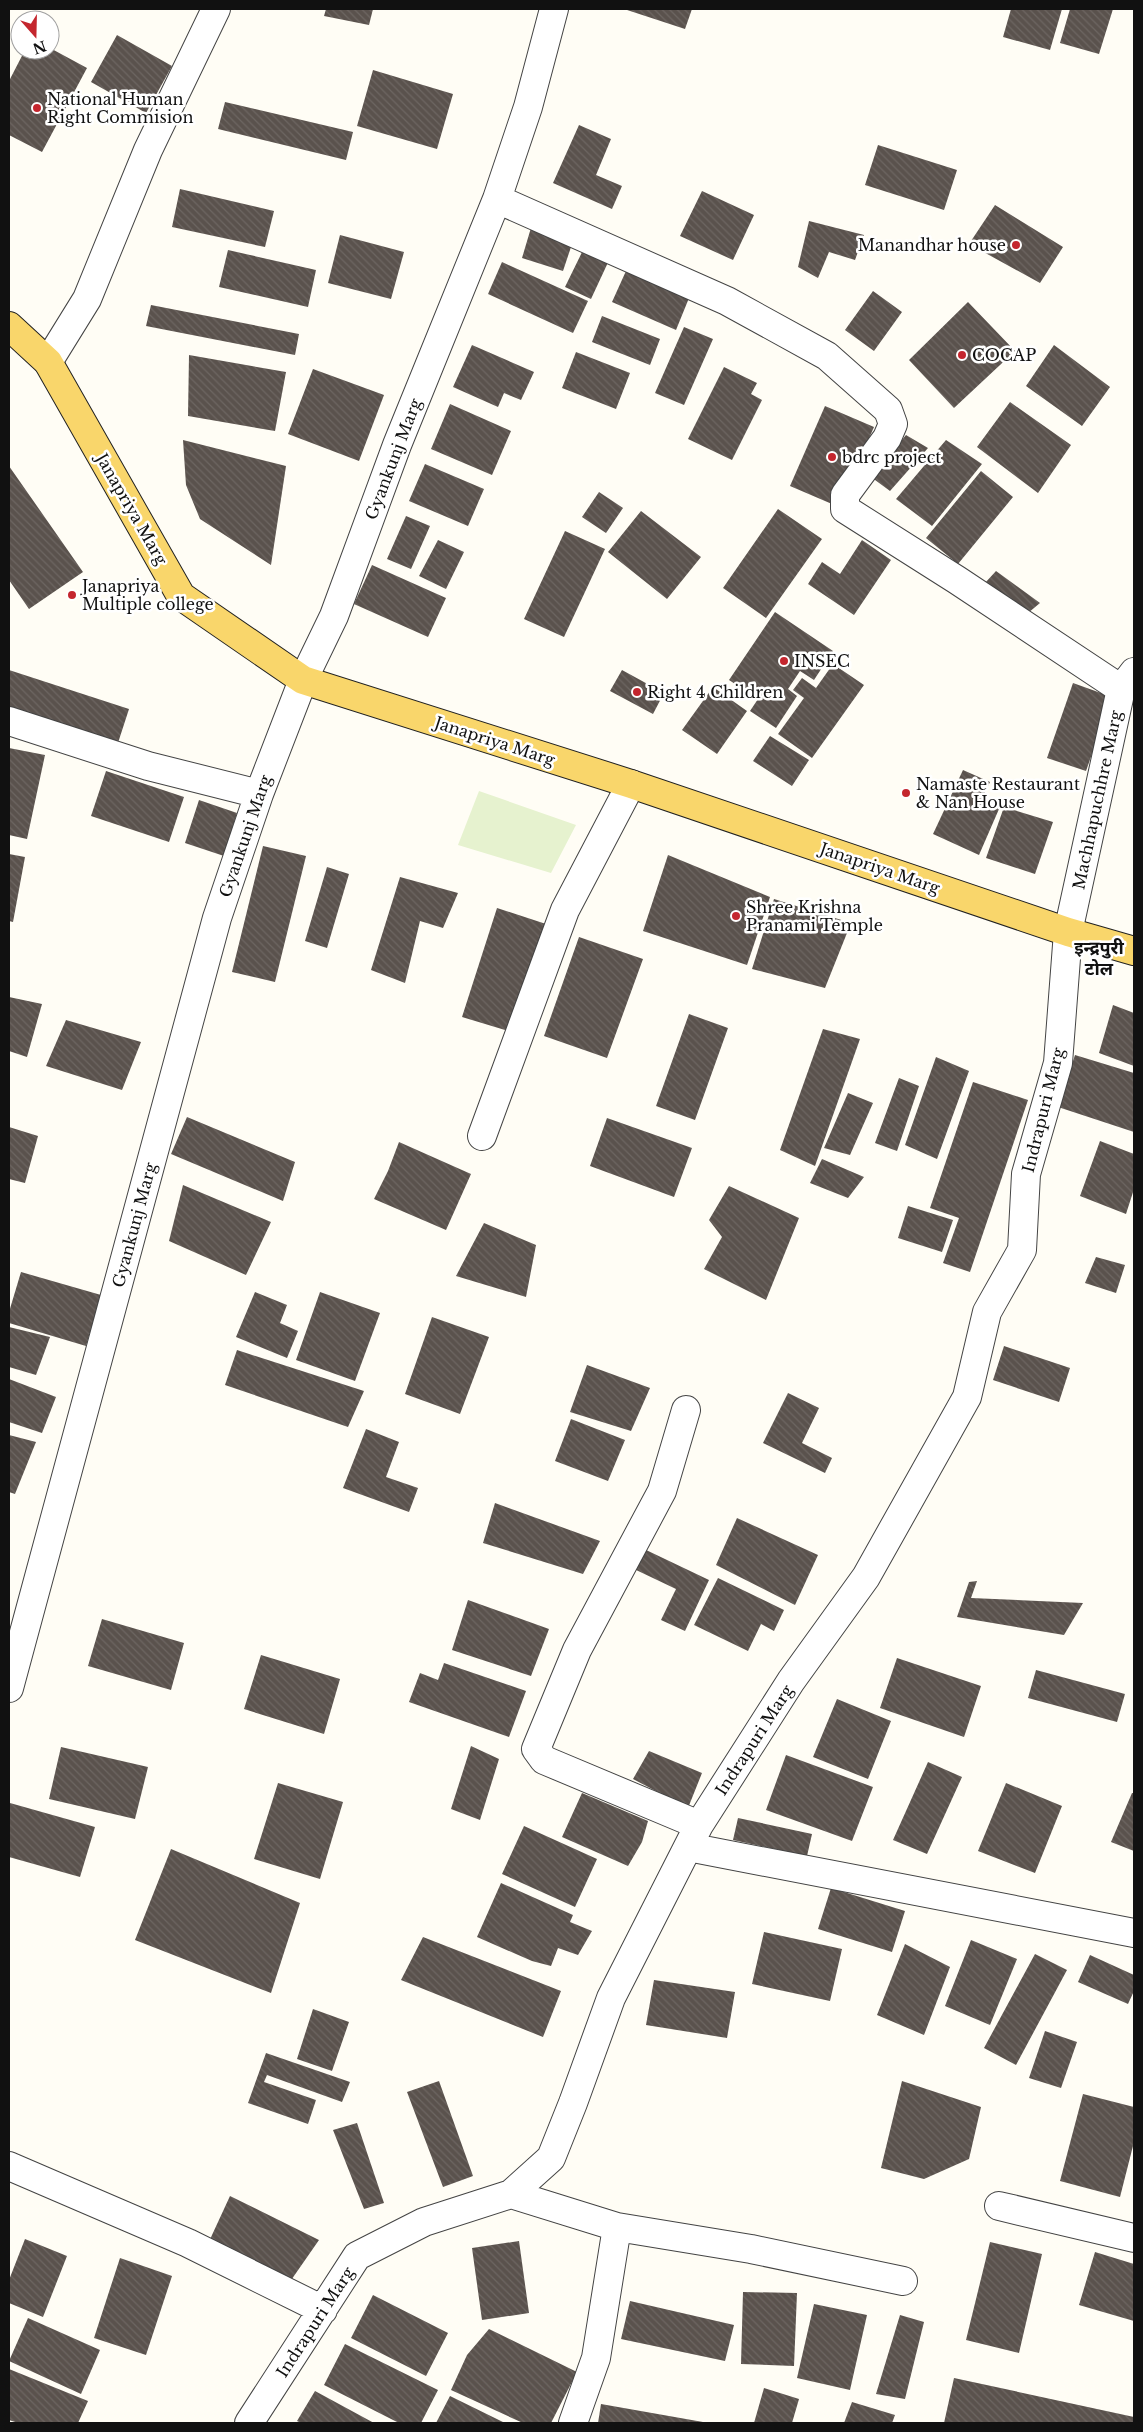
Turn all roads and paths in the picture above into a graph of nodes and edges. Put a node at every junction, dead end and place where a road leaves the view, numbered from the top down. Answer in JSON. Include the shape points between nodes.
{"nodes":[{"id":1,"x":216,"y":9,"type":"edge"},
{"id":2,"x":554,"y":9,"type":"edge"},
{"id":3,"x":497,"y":199,"type":"junction"},
{"id":4,"x":9,"y":326,"type":"edge"},
{"id":5,"x":48,"y":362,"type":"junction"},
{"id":6,"x":303,"y":680,"type":"junction"},
{"id":7,"x":1127,"y":680,"type":"edge"},
{"id":8,"x":9,"y":720,"type":"edge"},
{"id":9,"x":631,"y":784,"type":"junction"},
{"id":10,"x":259,"y":794,"type":"junction"},
{"id":11,"x":1068,"y":932,"type":"junction"},
{"id":12,"x":1134,"y":951,"type":"edge"},
{"id":13,"x":482,"y":1136,"type":"dead end"},
{"id":14,"x":686,"y":1410,"type":"dead end"},
{"id":15,"x":9,"y":1688,"type":"edge"},
{"id":16,"x":693,"y":1836,"type":"junction"},
{"id":17,"x":1134,"y":1933,"type":"edge"},
{"id":18,"x":9,"y":2166,"type":"edge"},
{"id":19,"x":511,"y":2194,"type":"junction"},
{"id":20,"x":999,"y":2206,"type":"dead end"},
{"id":21,"x":617,"y":2227,"type":"junction"},
{"id":22,"x":1134,"y":2238,"type":"edge"},
{"id":23,"x":903,"y":2281,"type":"dead end"},
{"id":24,"x":323,"y":2310,"type":"junction"},
{"id":25,"x":249,"y":2423,"type":"edge"},
{"id":26,"x":573,"y":2423,"type":"edge"}],
"edges":[{"from":1,"to":5,"type":"street","via":[[148,150],[87,299]]},
{"from":2,"to":3,"type":"street","name":"Gyankunj Marg","via":[[528,107]]},
{"from":3,"to":6,"type":"street","name":"Gyankunj Marg","via":[[398,445],[334,616]]},
{"from":3,"to":7,"type":"street","via":[[727,301],[827,356],[888,410],[893,424],[887,438],[845,495],[845,509],[957,580]]},
{"from":4,"to":5,"type":"main road","name":"Janapriya Marg"},
{"from":5,"to":6,"type":"main road","name":"Janapriya Marg","via":[[181,596]]},
{"from":6,"to":9,"type":"main road","name":"Janapriya Marg"},
{"from":6,"to":10,"type":"street","name":"Gyankunj Marg"},
{"from":7,"to":11,"type":"street","name":"Machhapuchhre Marg"},
{"from":8,"to":10,"type":"street","via":[[148,766]]},
{"from":9,"to":11,"type":"main road","name":"Janapriya Marg"},
{"from":9,"to":13,"type":"street","via":[[565,910]]},
{"from":10,"to":15,"type":"street","name":"Gyankunj Marg","via":[[217,918]]},
{"from":11,"to":12,"type":"main road","name":"Janapriya Marg"},
{"from":11,"to":16,"type":"street","name":"Indrapuri Marg","via":[[1058,1063],[1026,1174],[1022,1250],[987,1312],[967,1397],[866,1577],[791,1681]]},
{"from":14,"to":16,"type":"street","via":[[662,1491],[577,1650],[536,1749],[544,1760]]},
{"from":16,"to":17,"type":"street"},
{"from":16,"to":19,"type":"street","name":"Indrapuri Marg","via":[[611,1998],[551,2158]]},
{"from":18,"to":24,"type":"street","via":[[188,2243]]},
{"from":19,"to":21,"type":"street"},
{"from":19,"to":24,"type":"street","name":"Indrapuri Marg","via":[[424,2222],[357,2256]]},
{"from":20,"to":22,"type":"street"},
{"from":21,"to":23,"type":"street","via":[[751,2249]]},
{"from":21,"to":26,"type":"street","via":[[596,2358]]},
{"from":24,"to":25,"type":"street","name":"Indrapuri Marg"}]}
